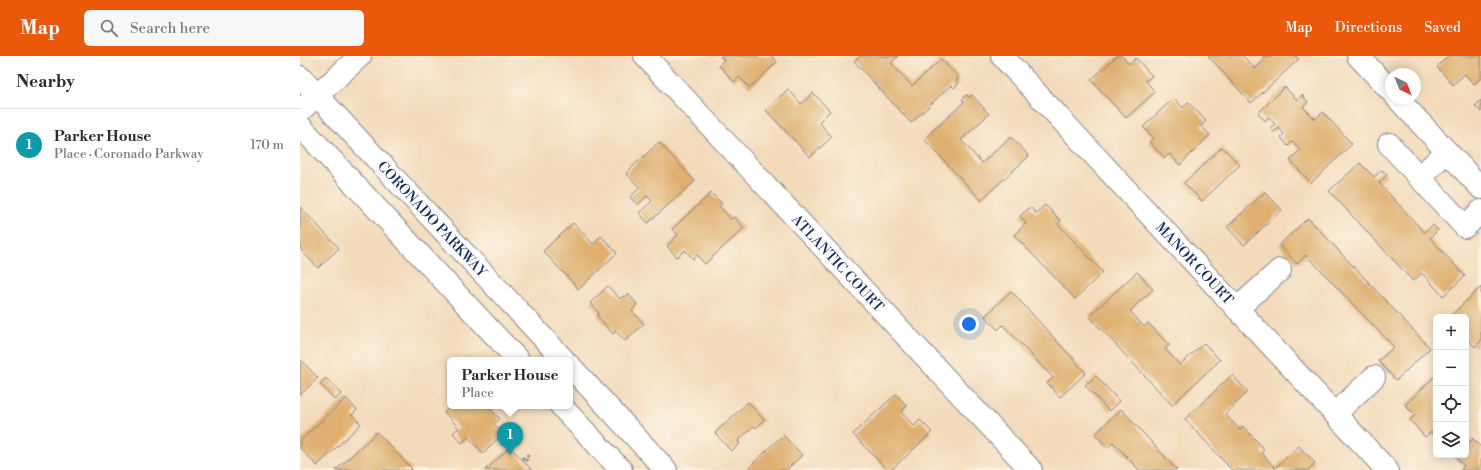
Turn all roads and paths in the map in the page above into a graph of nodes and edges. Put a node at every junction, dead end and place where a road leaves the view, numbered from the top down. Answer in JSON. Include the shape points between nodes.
{"nodes":[{"id":1,"x":360,"y":56,"type":"edge"},
{"id":2,"x":645,"y":56,"type":"edge"},
{"id":3,"x":1002,"y":56,"type":"edge"},
{"id":4,"x":1358,"y":56,"type":"edge"},
{"id":5,"x":300,"y":77,"type":"edge"},
{"id":6,"x":1385,"y":85,"type":"edge"},
{"id":7,"x":317,"y":96,"type":"junction"},
{"id":8,"x":1403,"y":104,"type":"edge"},
{"id":9,"x":300,"y":111,"type":"edge"},
{"id":10,"x":300,"y":126,"type":"edge"},
{"id":11,"x":1389,"y":144,"type":"dead end"},
{"id":12,"x":1447,"y":152,"type":"junction"},
{"id":13,"x":1419,"y":178,"type":"junction"},
{"id":14,"x":1481,"y":188,"type":"edge"},
{"id":15,"x":1481,"y":211,"type":"edge"},
{"id":16,"x":1280,"y":270,"type":"dead end"},
{"id":17,"x":1237,"y":309,"type":"junction"},
{"id":18,"x":515,"y":357,"type":"edge"},
{"id":19,"x":561,"y":357,"type":"edge"},
{"id":20,"x":573,"y":369,"type":"edge"},
{"id":21,"x":1374,"y":377,"type":"dead end"},
{"id":22,"x":564,"y":409,"type":"edge"},
{"id":23,"x":1335,"y":414,"type":"junction"},
{"id":24,"x":620,"y":470,"type":"edge"},
{"id":25,"x":666,"y":470,"type":"edge"},
{"id":26,"x":1031,"y":470,"type":"edge"},
{"id":27,"x":1387,"y":470,"type":"edge"}],
"edges":[{"from":1,"to":7,"type":"street"},
{"from":2,"to":26,"type":"street","name":"ATLANTIC COURT"},
{"from":3,"to":17,"type":"street","name":"MANOR COURT"},
{"from":4,"to":6,"type":"street"},
{"from":5,"to":7,"type":"street","name":"CORONADO PARKWAY"},
{"from":7,"to":9,"type":"street"},
{"from":7,"to":19,"type":"street","name":"CORONADO PARKWAY"},
{"from":8,"to":12,"type":"street"},
{"from":10,"to":18,"type":"street"},
{"from":11,"to":13,"type":"street"},
{"from":12,"to":13,"type":"street"},
{"from":12,"to":14,"type":"street"},
{"from":13,"to":15,"type":"street","via":[[1465,226]]},
{"from":16,"to":17,"type":"street"},
{"from":17,"to":23,"type":"street","name":"MANOR COURT"},
{"from":20,"to":25,"type":"street"},
{"from":21,"to":23,"type":"street"},
{"from":22,"to":24,"type":"street"},
{"from":23,"to":27,"type":"street","name":"MANOR COURT"}]}
